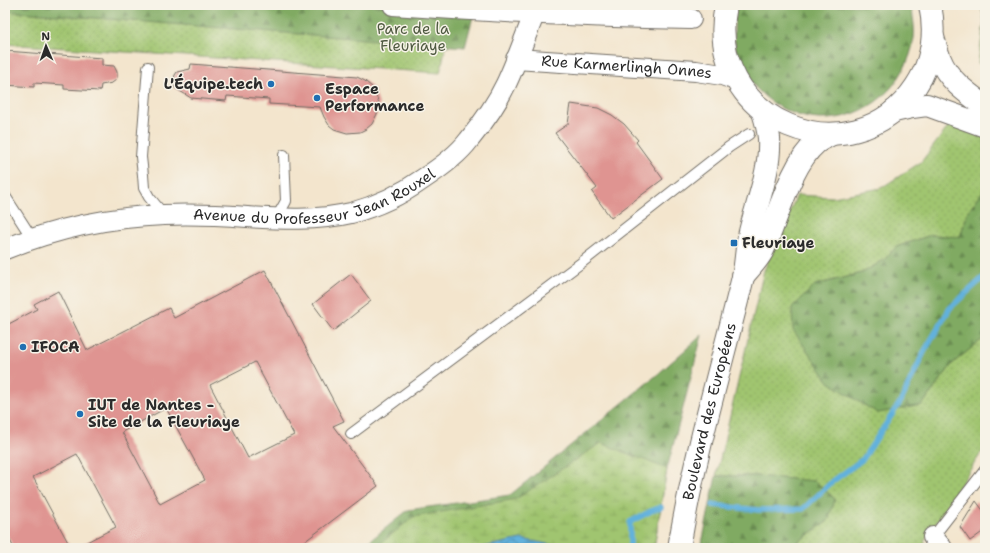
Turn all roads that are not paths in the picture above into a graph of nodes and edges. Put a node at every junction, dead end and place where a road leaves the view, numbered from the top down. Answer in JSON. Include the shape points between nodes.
{"nodes":[{"id":1,"x":393,"y":5,"type":"edge"},
{"id":2,"x":726,"y":5,"type":"edge"},
{"id":3,"x":930,"y":5,"type":"edge"},
{"id":4,"x":536,"y":9,"type":"edge"},
{"id":5,"x":691,"y":19,"type":"dead end"},
{"id":6,"x":933,"y":36,"type":"junction"},
{"id":7,"x":516,"y":59,"type":"junction"},
{"id":8,"x":148,"y":67,"type":"dead end"},
{"id":9,"x":736,"y":80,"type":"junction"},
{"id":10,"x":985,"y":106,"type":"edge"},
{"id":11,"x":894,"y":111,"type":"junction"},
{"id":12,"x":763,"y":112,"type":"junction"},
{"id":13,"x":985,"y":126,"type":"edge"},
{"id":14,"x":749,"y":134,"type":"dead end"},
{"id":15,"x":832,"y":134,"type":"junction"},
{"id":16,"x":284,"y":155,"type":"dead end"},
{"id":17,"x":5,"y":196,"type":"edge"},
{"id":18,"x":164,"y":215,"type":"junction"},
{"id":19,"x":276,"y":219,"type":"junction"},
{"id":20,"x":32,"y":238,"type":"junction"},
{"id":21,"x":5,"y":249,"type":"edge"},
{"id":22,"x":743,"y":276,"type":"junction"},
{"id":23,"x":351,"y":434,"type":"dead end"},
{"id":24,"x":985,"y":470,"type":"edge"},
{"id":25,"x":937,"y":542,"type":"edge"},
{"id":26,"x":679,"y":548,"type":"edge"}],
"edges":[{"from":1,"to":4,"type":"street","via":[[505,13]]},
{"from":2,"to":9,"type":"main road","via":[[723,33],[725,49]]},
{"from":3,"to":6,"type":"main road"},
{"from":4,"to":5,"type":"street"},
{"from":4,"to":7,"type":"street","name":"Avenue du Professeur Jean Rouxel"},
{"from":6,"to":10,"type":"main road","via":[[947,72],[961,89]]},
{"from":6,"to":11,"type":"main road","via":[[929,58],[921,78],[909,96]]},
{"from":7,"to":9,"type":"street","name":"Rue Karmerlingh Onnes","via":[[674,69],[711,73]]},
{"from":7,"to":19,"type":"street","name":"Avenue du Professeur Jean Rouxel","via":[[506,84],[469,141],[455,156],[411,188],[379,204],[351,213],[324,218]]},
{"from":8,"to":18,"type":"lane","via":[[141,157],[144,188]]},
{"from":9,"to":12,"type":"main road"},
{"from":11,"to":13,"type":"main road","via":[[927,105]]},
{"from":11,"to":15,"type":"main road","via":[[875,123],[854,131]]},
{"from":12,"to":15,"type":"main road","via":[[784,124],[808,132]]},
{"from":12,"to":22,"type":"main road","name":"Boulevard des Européens","via":[[768,127],[769,145],[766,171],[748,242]]},
{"from":14,"to":23,"type":"lane"},
{"from":15,"to":22,"type":"main road","via":[[817,143],[802,160],[761,253]]},
{"from":16,"to":19,"type":"lane","via":[[286,201]]},
{"from":17,"to":20,"type":"lane"},
{"from":18,"to":19,"type":"street","name":"Avenue du Professeur Jean Rouxel"},
{"from":18,"to":20,"type":"street","name":"Avenue du Professeur Jean Rouxel","via":[[81,224]]},
{"from":20,"to":21,"type":"street","name":"Avenue du Professeur Jean Rouxel"},
{"from":22,"to":26,"type":"main road","name":"Boulevard des Européens","via":[[714,389]]},
{"from":24,"to":25,"type":"lane"}]}
